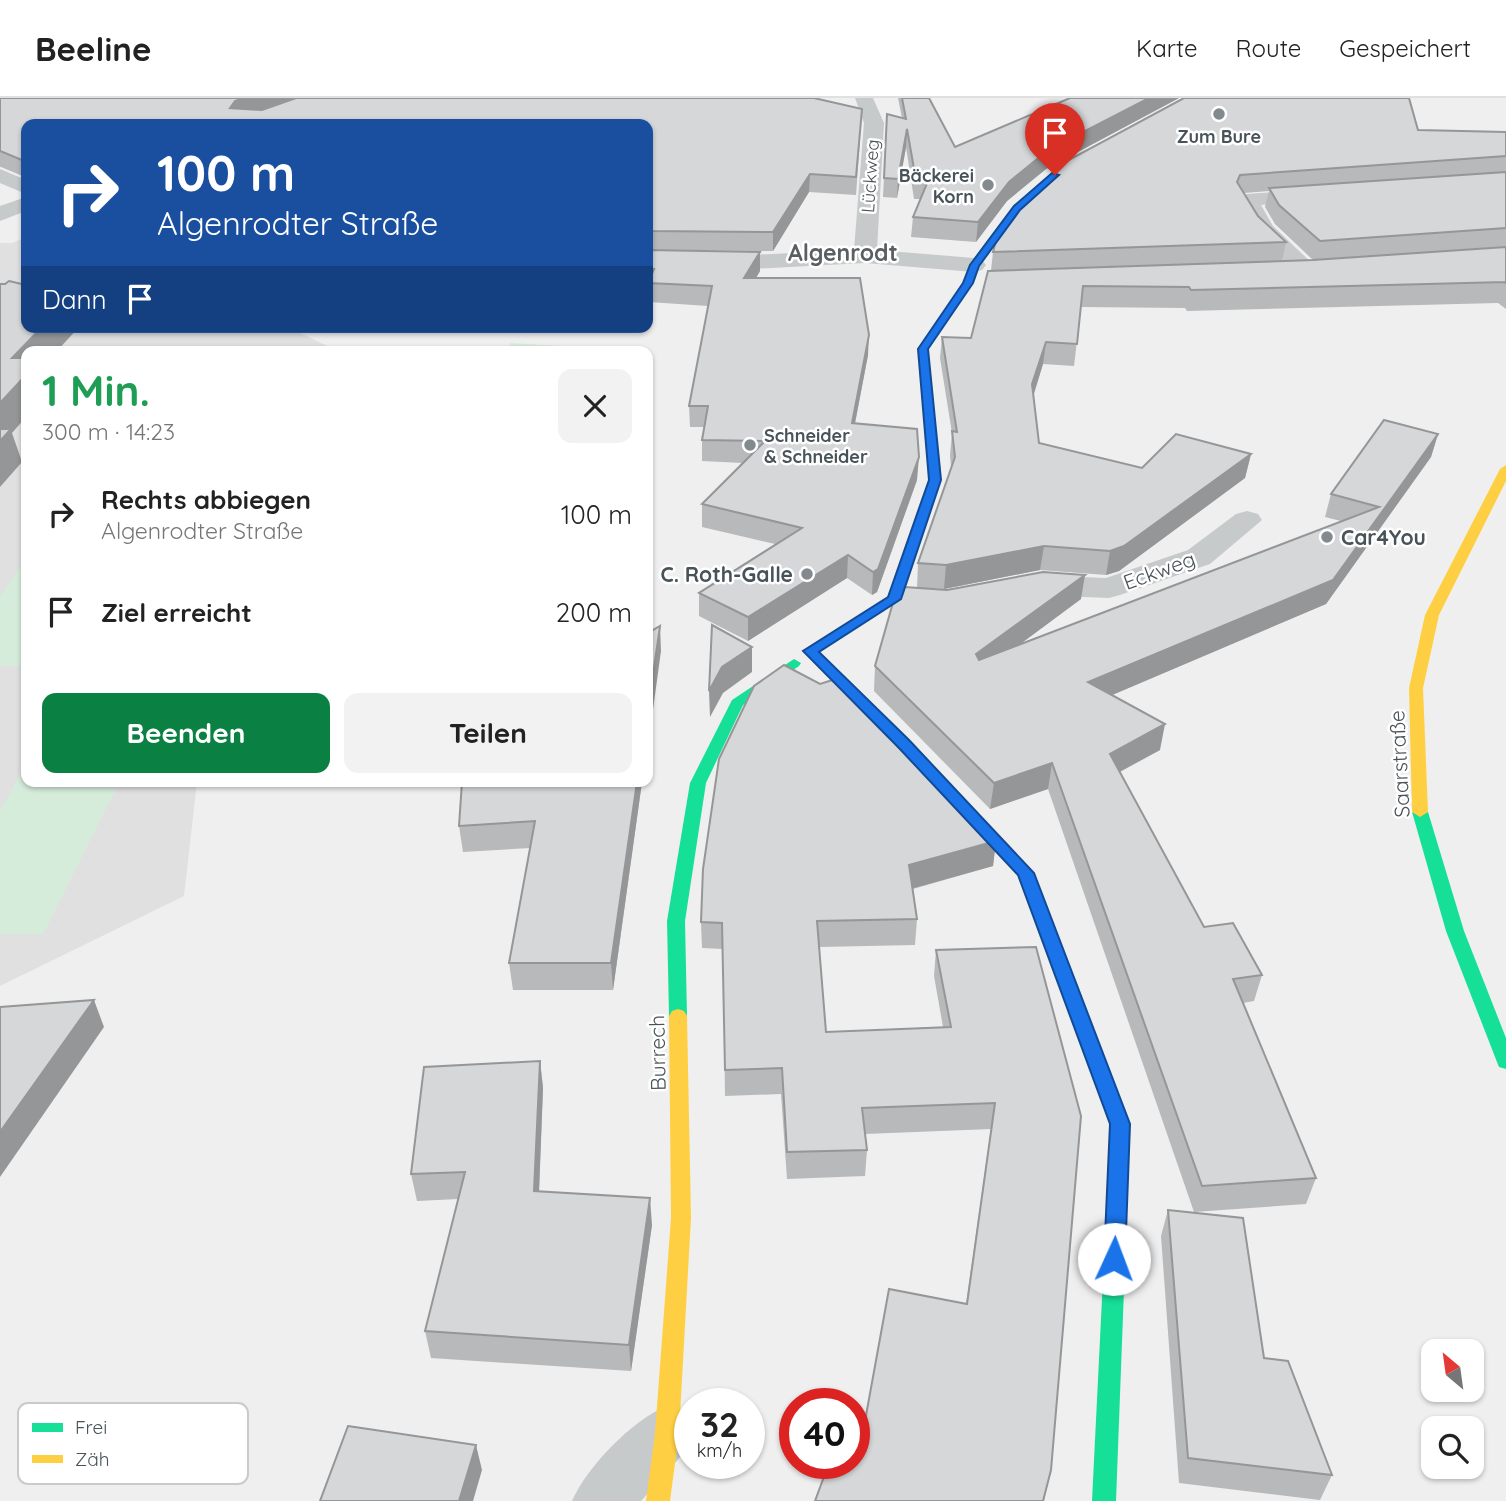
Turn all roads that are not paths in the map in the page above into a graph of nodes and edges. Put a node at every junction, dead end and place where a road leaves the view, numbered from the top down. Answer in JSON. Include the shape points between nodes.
{"nodes":[{"id":1,"x":864,"y":98,"type":"edge"},
{"id":2,"x":1078,"y":162,"type":"edge"},
{"id":3,"x":0,"y":175,"type":"edge"},
{"id":4,"x":21,"y":186,"type":"edge"},
{"id":5,"x":1345,"y":193,"type":"edge"},
{"id":6,"x":21,"y":205,"type":"edge"},
{"id":7,"x":0,"y":214,"type":"edge"},
{"id":8,"x":864,"y":256,"type":"junction"},
{"id":9,"x":653,"y":260,"type":"edge"},
{"id":10,"x":1335,"y":270,"type":"edge"},
{"id":11,"x":1308,"y":271,"type":"junction"},
{"id":12,"x":1281,"y":273,"type":"edge"},
{"id":13,"x":971,"y":274,"type":"junction"},
{"id":14,"x":996,"y":283,"type":"edge"},
{"id":15,"x":1506,"y":469,"type":"edge"},
{"id":16,"x":1248,"y":520,"type":"dead end"},
{"id":17,"x":1004,"y":590,"type":"edge"},
{"id":18,"x":810,"y":651,"type":"junction"},
{"id":19,"x":1506,"y":1062,"type":"edge"},
{"id":20,"x":667,"y":1433,"type":"junction"},
{"id":21,"x":601,"y":1501,"type":"edge"},
{"id":22,"x":658,"y":1501,"type":"edge"},
{"id":23,"x":1104,"y":1501,"type":"edge"}],
"edges":[{"from":1,"to":8,"type":"street","name":"Lückweg","via":[[874,123]]},
{"from":2,"to":13,"type":"street","via":[[1017,208]]},
{"from":3,"to":4,"type":"street"},
{"from":5,"to":11,"type":"street","via":[[1247,200],[1264,230]]},
{"from":6,"to":7,"type":"street"},
{"from":8,"to":9,"type":"street","via":[[751,262]]},
{"from":8,"to":13,"type":"street"},
{"from":10,"to":11,"type":"street"},
{"from":11,"to":12,"type":"street"},
{"from":13,"to":14,"type":"street"},
{"from":13,"to":18,"type":"street","name":"Burrech","via":[[923,349],[935,480],[906,600]]},
{"from":15,"to":19,"type":"street","name":"Saarstraße","via":[[1432,615],[1416,688],[1420,815],[1455,931]]},
{"from":16,"to":17,"type":"street","name":"Eckweg","via":[[1199,556],[1109,588],[1040,583]]},
{"from":18,"to":20,"type":"street","name":"Burrech","via":[[737,703],[698,783],[676,921],[681,1218]]},
{"from":18,"to":23,"type":"street","via":[[1026,873],[1120,1124]]},
{"from":20,"to":21,"type":"street"},
{"from":20,"to":22,"type":"street","name":"Burrech"}]}
